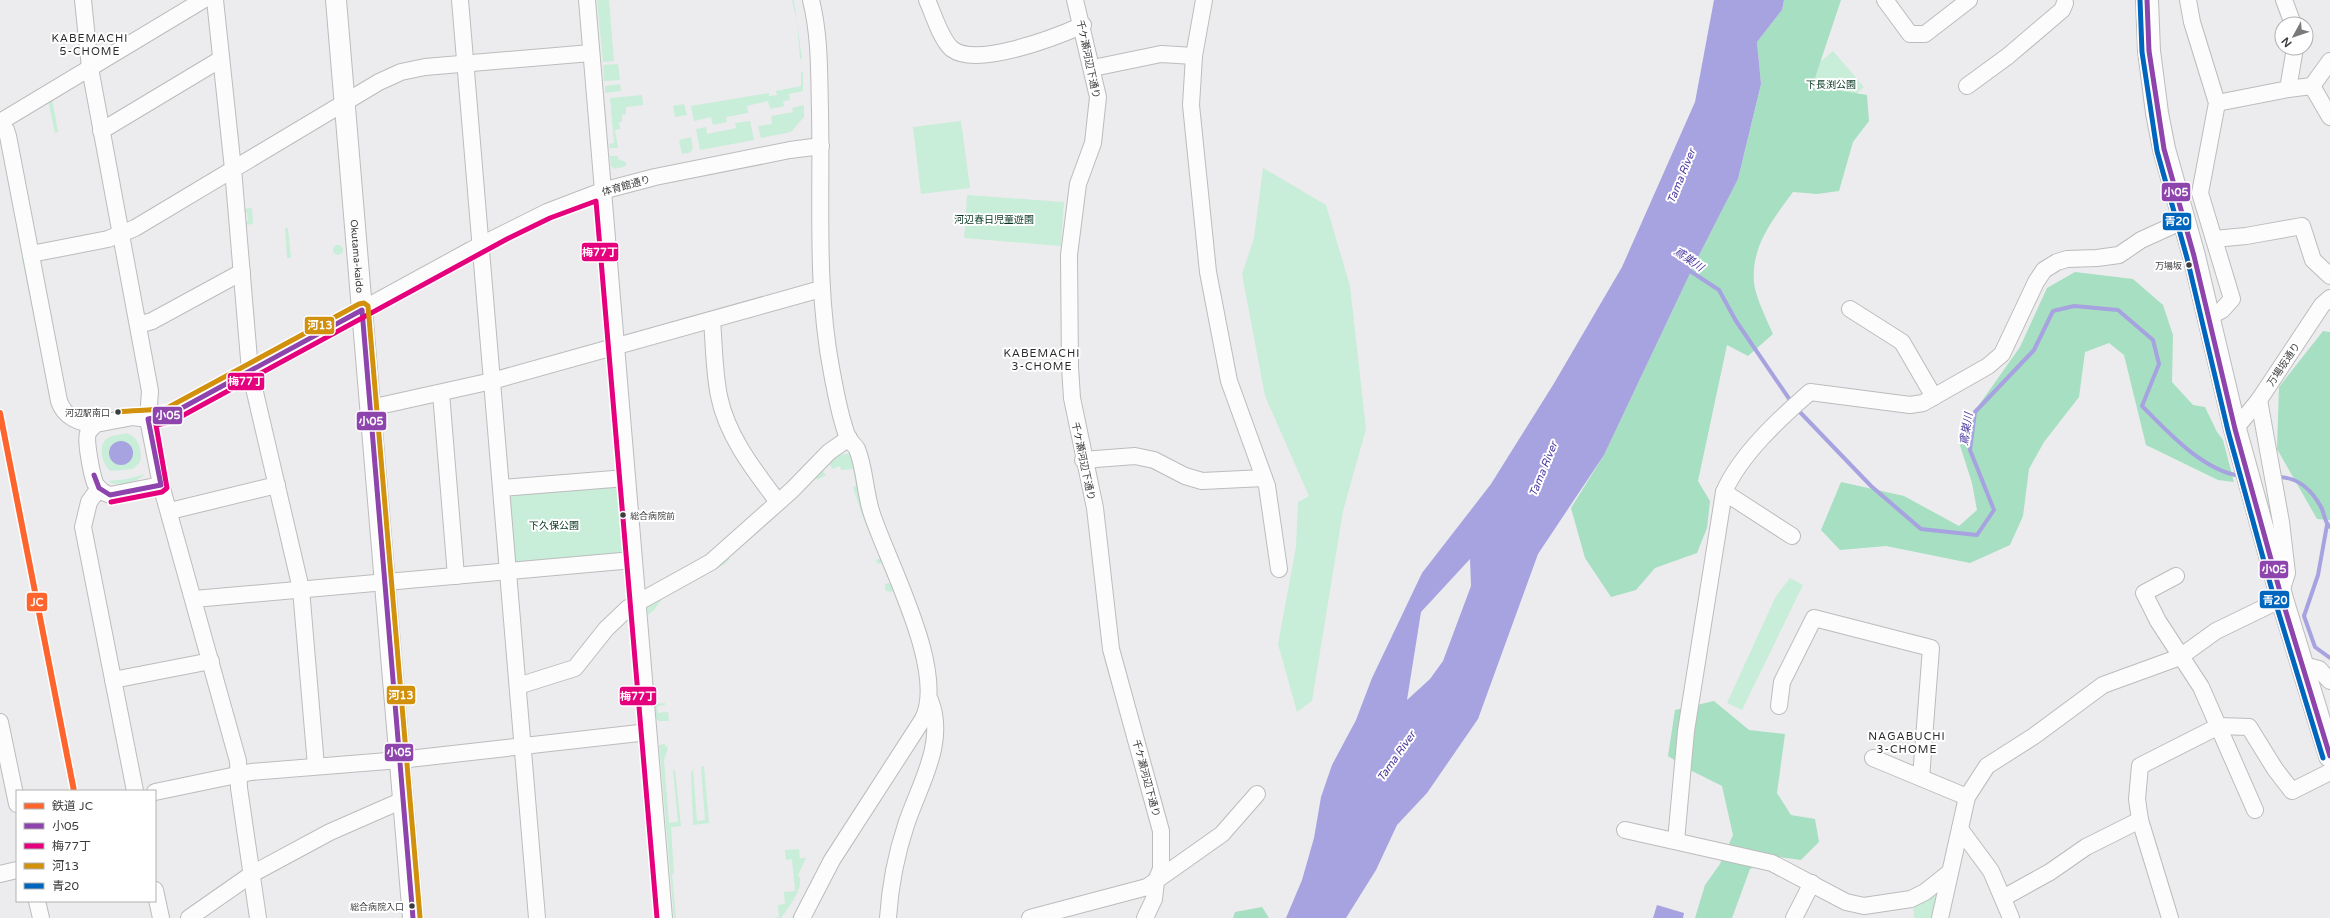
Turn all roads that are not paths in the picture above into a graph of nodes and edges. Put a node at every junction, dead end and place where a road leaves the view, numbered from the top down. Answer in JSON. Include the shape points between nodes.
{"nodes":[{"id":1,"x":83,"y":0,"type":"edge"},
{"id":2,"x":203,"y":0,"type":"edge"},
{"id":3,"x":215,"y":0,"type":"edge"},
{"id":4,"x":336,"y":0,"type":"edge"},
{"id":5,"x":460,"y":0,"type":"edge"},
{"id":6,"x":587,"y":0,"type":"edge"},
{"id":7,"x":811,"y":0,"type":"edge"},
{"id":8,"x":927,"y":0,"type":"edge"},
{"id":9,"x":1075,"y":0,"type":"edge"},
{"id":10,"x":1204,"y":0,"type":"edge"},
{"id":11,"x":1885,"y":0,"type":"edge"},
{"id":12,"x":1969,"y":0,"type":"edge"},
{"id":13,"x":2147,"y":0,"type":"edge"},
{"id":14,"x":2188,"y":0,"type":"edge"},
{"id":15,"x":2284,"y":0,"type":"edge"},
{"id":16,"x":2065,"y":1,"type":"edge"},
{"id":17,"x":2290,"y":16,"type":"edge"},
{"id":18,"x":1083,"y":26,"type":"junction"},
{"id":19,"x":591,"y":53,"type":"junction"},
{"id":20,"x":1194,"y":56,"type":"junction"},
{"id":21,"x":2294,"y":56,"type":"edge"},
{"id":22,"x":221,"y":59,"type":"junction"},
{"id":23,"x":2330,"y":61,"type":"edge"},
{"id":24,"x":465,"y":64,"type":"junction"},
{"id":25,"x":90,"y":68,"type":"junction"},
{"id":26,"x":1093,"y":68,"type":"junction"},
{"id":27,"x":1967,"y":86,"type":"dead end"},
{"id":28,"x":2312,"y":86,"type":"junction"},
{"id":29,"x":2288,"y":89,"type":"junction"},
{"id":30,"x":345,"y":102,"type":"junction"},
{"id":31,"x":2217,"y":103,"type":"junction"},
{"id":32,"x":2330,"y":116,"type":"edge"},
{"id":33,"x":0,"y":122,"type":"edge"},
{"id":34,"x":0,"y":128,"type":"edge"},
{"id":35,"x":101,"y":131,"type":"junction"},
{"id":36,"x":821,"y":146,"type":"junction"},
{"id":37,"x":233,"y":169,"type":"junction"},
{"id":38,"x":602,"y":191,"type":"junction"},
{"id":39,"x":2185,"y":220,"type":"junction"},
{"id":40,"x":120,"y":234,"type":"junction"},
{"id":41,"x":2214,"y":239,"type":"junction"},
{"id":42,"x":480,"y":246,"type":"junction"},
{"id":43,"x":31,"y":254,"type":"junction"},
{"id":44,"x":242,"y":272,"type":"junction"},
{"id":45,"x":2330,"y":276,"type":"edge"},
{"id":46,"x":821,"y":289,"type":"junction"},
{"id":47,"x":2330,"y":298,"type":"edge"},
{"id":48,"x":1850,"y":309,"type":"dead end"},
{"id":49,"x":362,"y":310,"type":"junction"},
{"id":50,"x":2209,"y":317,"type":"junction"},
{"id":51,"x":712,"y":320,"type":"junction"},
{"id":52,"x":138,"y":325,"type":"junction"},
{"id":53,"x":616,"y":346,"type":"junction"},
{"id":54,"x":250,"y":371,"type":"junction"},
{"id":55,"x":492,"y":381,"type":"junction"},
{"id":56,"x":441,"y":393,"type":"junction"},
{"id":57,"x":1934,"y":397,"type":"junction"},
{"id":58,"x":2259,"y":400,"type":"junction"},
{"id":59,"x":370,"y":408,"type":"junction"},
{"id":60,"x":148,"y":419,"type":"junction"},
{"id":61,"x":96,"y":424,"type":"junction"},
{"id":62,"x":2235,"y":429,"type":"junction"},
{"id":63,"x":849,"y":438,"type":"junction"},
{"id":64,"x":1083,"y":460,"type":"junction"},
{"id":65,"x":626,"y":478,"type":"junction"},
{"id":66,"x":1264,"y":478,"type":"junction"},
{"id":67,"x":161,"y":484,"type":"junction"},
{"id":68,"x":277,"y":485,"type":"junction"},
{"id":69,"x":99,"y":488,"type":"junction"},
{"id":70,"x":501,"y":488,"type":"junction"},
{"id":71,"x":1724,"y":492,"type":"junction"},
{"id":72,"x":778,"y":502,"type":"junction"},
{"id":73,"x":170,"y":511,"type":"junction"},
{"id":74,"x":1792,"y":536,"type":"dead end"},
{"id":75,"x":633,"y":560,"type":"junction"},
{"id":76,"x":1279,"y":569,"type":"dead end"},
{"id":77,"x":508,"y":572,"type":"junction"},
{"id":78,"x":456,"y":576,"type":"junction"},
{"id":79,"x":2176,"y":576,"type":"dead end"},
{"id":80,"x":385,"y":582,"type":"junction"},
{"id":81,"x":301,"y":589,"type":"junction"},
{"id":82,"x":2281,"y":595,"type":"junction"},
{"id":83,"x":194,"y":599,"type":"junction"},
{"id":84,"x":637,"y":603,"type":"junction"},
{"id":85,"x":2180,"y":657,"type":"junction"},
{"id":86,"x":211,"y":662,"type":"junction"},
{"id":87,"x":2303,"y":665,"type":"junction"},
{"id":88,"x":113,"y":680,"type":"junction"},
{"id":89,"x":2330,"y":680,"type":"edge"},
{"id":90,"x":518,"y":686,"type":"junction"},
{"id":91,"x":929,"y":698,"type":"junction"},
{"id":92,"x":1779,"y":706,"type":"dead end"},
{"id":93,"x":0,"y":722,"type":"edge"},
{"id":94,"x":2219,"y":726,"type":"junction"},
{"id":95,"x":648,"y":732,"type":"junction"},
{"id":96,"x":522,"y":746,"type":"junction"},
{"id":97,"x":3,"y":749,"type":"edge"},
{"id":98,"x":2330,"y":756,"type":"edge"},
{"id":99,"x":1873,"y":758,"type":"dead end"},
{"id":100,"x":400,"y":760,"type":"junction"},
{"id":101,"x":316,"y":766,"type":"junction"},
{"id":102,"x":2330,"y":772,"type":"edge"},
{"id":103,"x":240,"y":774,"type":"junction"},
{"id":104,"x":1921,"y":778,"type":"junction"},
{"id":105,"x":135,"y":790,"type":"edge"},
{"id":106,"x":156,"y":792,"type":"edge"},
{"id":107,"x":1258,"y":794,"type":"dead end"},
{"id":108,"x":1967,"y":796,"type":"junction"},
{"id":109,"x":16,"y":800,"type":"edge"},
{"id":110,"x":403,"y":800,"type":"junction"},
{"id":111,"x":2255,"y":810,"type":"dead end"},
{"id":112,"x":2140,"y":820,"type":"junction"},
{"id":113,"x":1960,"y":829,"type":"junction"},
{"id":114,"x":1624,"y":830,"type":"dead end"},
{"id":115,"x":1676,"y":842,"type":"junction"},
{"id":116,"x":16,"y":870,"type":"edge"},
{"id":117,"x":1950,"y":872,"type":"junction"},
{"id":118,"x":0,"y":874,"type":"edge"},
{"id":119,"x":252,"y":874,"type":"junction"},
{"id":120,"x":1156,"y":881,"type":"junction"},
{"id":121,"x":1812,"y":883,"type":"junction"},
{"id":122,"x":156,"y":895,"type":"edge"},
{"id":123,"x":2003,"y":898,"type":"junction"},
{"id":124,"x":37,"y":902,"type":"edge"},
{"id":125,"x":1075,"y":913,"type":"edge"},
{"id":126,"x":41,"y":918,"type":"edge"},
{"id":127,"x":161,"y":918,"type":"edge"},
{"id":128,"x":189,"y":918,"type":"edge"},
{"id":129,"x":258,"y":918,"type":"edge"},
{"id":130,"x":413,"y":918,"type":"edge"},
{"id":131,"x":537,"y":918,"type":"edge"},
{"id":132,"x":664,"y":918,"type":"edge"},
{"id":133,"x":802,"y":918,"type":"edge"},
{"id":134,"x":888,"y":918,"type":"edge"},
{"id":135,"x":1030,"y":918,"type":"edge"},
{"id":136,"x":1145,"y":918,"type":"edge"},
{"id":137,"x":1794,"y":918,"type":"edge"},
{"id":138,"x":1940,"y":918,"type":"edge"},
{"id":139,"x":2011,"y":918,"type":"edge"},
{"id":140,"x":2170,"y":918,"type":"edge"}],
"edges":[{"from":1,"to":25,"type":"street"},
{"from":2,"to":25,"type":"street"},
{"from":3,"to":22,"type":"street"},
{"from":4,"to":30,"type":"main road","name":"Okutama-kaido"},
{"from":5,"to":24,"type":"street"},
{"from":6,"to":19,"type":"street"},
{"from":7,"to":36,"type":"street","via":[[818,36]]},
{"from":8,"to":18,"type":"street","via":[[950,48],[964,55],[994,53],[1033,45]]},
{"from":9,"to":18,"type":"street","name":"千ケ瀬河辺下通り"},
{"from":10,"to":20,"type":"street"},
{"from":11,"to":12,"type":"street","via":[[1910,34],[1925,34]]},
{"from":13,"to":39,"type":"highway","via":[[2149,51],[2157,113],[2164,149]]},
{"from":14,"to":31,"type":"street","via":[[2192,22]]},
{"from":15,"to":17,"type":"street"},
{"from":16,"to":27,"type":"street","via":[[2062,10],[2014,51]]},
{"from":18,"to":26,"type":"street","name":"千ケ瀬河辺下通り"},
{"from":19,"to":24,"type":"street"},
{"from":19,"to":38,"type":"street"},
{"from":20,"to":26,"type":"street","via":[[1161,54]]},
{"from":20,"to":66,"type":"street","via":[[1191,105],[1193,135],[1209,280],[1229,382]]},
{"from":21,"to":29,"type":"street"},
{"from":22,"to":35,"type":"street"},
{"from":22,"to":37,"type":"street"},
{"from":23,"to":28,"type":"street"},
{"from":24,"to":30,"type":"street","via":[[401,72]]},
{"from":24,"to":42,"type":"street"},
{"from":25,"to":33,"type":"street"},
{"from":25,"to":35,"type":"street"},
{"from":26,"to":64,"type":"street","name":"千ケ瀬河辺下通り","via":[[1098,97],[1093,143],[1078,184],[1069,255],[1072,398]]},
{"from":28,"to":29,"type":"street"},
{"from":28,"to":32,"type":"street"},
{"from":29,"to":31,"type":"street"},
{"from":30,"to":37,"type":"street"},
{"from":30,"to":49,"type":"main road","name":"Okutama-kaido"},
{"from":31,"to":41,"type":"street","via":[[2200,192]]},
{"from":34,"to":43,"type":"street","via":[[6,130],[8,136]]},
{"from":35,"to":40,"type":"street"},
{"from":36,"to":38,"type":"street","name":"体育館通り","via":[[693,169]]},
{"from":36,"to":46,"type":"street"},
{"from":37,"to":40,"type":"street","via":[[135,228]]},
{"from":37,"to":44,"type":"street"},
{"from":38,"to":42,"type":"street","name":"体育館通り","via":[[547,212]]},
{"from":38,"to":53,"type":"street"},
{"from":39,"to":50,"type":"highway"},
{"from":39,"to":57,"type":"street","via":[[2141,240],[2119,255],[2067,259],[2044,270],[2002,354],[1988,366]]},
{"from":40,"to":43,"type":"street","via":[[108,239]]},
{"from":40,"to":52,"type":"street"},
{"from":41,"to":45,"type":"street","via":[[2302,226],[2313,260]]},
{"from":41,"to":50,"type":"street","via":[[2232,299],[2222,310]]},
{"from":42,"to":49,"type":"street","name":"体育館通り"},
{"from":42,"to":55,"type":"street"},
{"from":43,"to":61,"type":"street","via":[[60,405],[73,418],[84,423]]},
{"from":44,"to":52,"type":"street","via":[[152,321]]},
{"from":44,"to":54,"type":"street"},
{"from":46,"to":51,"type":"street"},
{"from":46,"to":63,"type":"street","via":[[828,351]]},
{"from":47,"to":58,"type":"street","name":"万場坂通り","via":[[2322,305]]},
{"from":48,"to":57,"type":"street","via":[[1902,342]]},
{"from":49,"to":54,"type":"street","name":"体育館通り"},
{"from":49,"to":59,"type":"main road","name":"Okutama-kaido"},
{"from":50,"to":62,"type":"highway"},
{"from":51,"to":53,"type":"street"},
{"from":51,"to":72,"type":"street","via":[[719,396],[725,418],[748,460]]},
{"from":52,"to":60,"type":"street","via":[[150,391]]},
{"from":53,"to":55,"type":"street"},
{"from":53,"to":65,"type":"street"},
{"from":54,"to":60,"type":"street","name":"体育館通り","via":[[169,415]]},
{"from":54,"to":68,"type":"street"},
{"from":55,"to":56,"type":"street"},
{"from":55,"to":70,"type":"street"},
{"from":56,"to":59,"type":"street"},
{"from":56,"to":78,"type":"street"},
{"from":57,"to":71,"type":"street","via":[[1923,403],[1910,404],[1810,392],[1787,412],[1735,470]]},
{"from":58,"to":62,"type":"street","name":"万場坂通り"},
{"from":58,"to":82,"type":"street","via":[[2287,573]]},
{"from":59,"to":80,"type":"main road","name":"Okutama-kaido"},
{"from":60,"to":61,"type":"street","via":[[133,417]]},
{"from":60,"to":67,"type":"street"},
{"from":61,"to":69,"type":"street","via":[[87,437]]},
{"from":62,"to":82,"type":"highway"},
{"from":63,"to":72,"type":"street","via":[[829,452]]},
{"from":63,"to":91,"type":"street","via":[[857,449],[872,515],[898,575],[912,618],[926,666]]},
{"from":64,"to":66,"type":"street","via":[[1135,456],[1154,460],[1185,476],[1202,481]]},
{"from":64,"to":120,"type":"street","name":"千ケ瀬河辺下通り","via":[[1096,515],[1111,649],[1161,831],[1161,869]]},
{"from":65,"to":70,"type":"street"},
{"from":65,"to":75,"type":"street"},
{"from":66,"to":76,"type":"street"},
{"from":67,"to":69,"type":"street","via":[[110,495]]},
{"from":67,"to":73,"type":"street"},
{"from":68,"to":73,"type":"street"},
{"from":68,"to":81,"type":"street"},
{"from":69,"to":88,"type":"street","via":[[89,502],[83,527]]},
{"from":70,"to":77,"type":"street"},
{"from":71,"to":74,"type":"street"},
{"from":71,"to":115,"type":"street","via":[[1686,731]]},
{"from":72,"to":84,"type":"street","via":[[711,562]]},
{"from":73,"to":83,"type":"street"},
{"from":75,"to":77,"type":"street"},
{"from":75,"to":84,"type":"street"},
{"from":77,"to":78,"type":"street"},
{"from":77,"to":90,"type":"street"},
{"from":78,"to":80,"type":"street"},
{"from":79,"to":85,"type":"street","via":[[2144,593]]},
{"from":80,"to":81,"type":"street"},
{"from":80,"to":100,"type":"main road","name":"Okutama-kaido"},
{"from":81,"to":83,"type":"street"},
{"from":81,"to":101,"type":"street"},
{"from":82,"to":85,"type":"street","via":[[2216,631]]},
{"from":82,"to":87,"type":"highway"},
{"from":83,"to":86,"type":"street"},
{"from":84,"to":90,"type":"street","via":[[612,623],[575,668]]},
{"from":84,"to":95,"type":"street"},
{"from":85,"to":94,"type":"street","via":[[2201,687]]},
{"from":85,"to":108,"type":"street","via":[[2103,685],[2034,736],[1987,766]]},
{"from":86,"to":88,"type":"street"},
{"from":86,"to":103,"type":"street"},
{"from":87,"to":89,"type":"street","via":[[2319,669]]},
{"from":87,"to":98,"type":"highway"},
{"from":88,"to":105,"type":"street"},
{"from":90,"to":96,"type":"street"},
{"from":91,"to":133,"type":"street","via":[[923,718],[832,860]]},
{"from":91,"to":134,"type":"street","via":[[936,714],[931,764],[906,825],[889,894]]},
{"from":92,"to":104,"type":"street","via":[[1782,682],[1814,618],[1931,648]]},
{"from":93,"to":97,"type":"street"},
{"from":94,"to":102,"type":"street","via":[[2249,727],[2292,791]]},
{"from":94,"to":111,"type":"street"},
{"from":94,"to":112,"type":"street","via":[[2140,766],[2137,799]]},
{"from":95,"to":96,"type":"street"},
{"from":95,"to":132,"type":"street"},
{"from":96,"to":100,"type":"street"},
{"from":96,"to":131,"type":"street"},
{"from":97,"to":109,"type":"street"},
{"from":99,"to":104,"type":"street"},
{"from":100,"to":101,"type":"street"},
{"from":100,"to":110,"type":"main road","name":"Okutama-kaido"},
{"from":101,"to":103,"type":"street"},
{"from":103,"to":106,"type":"street"},
{"from":103,"to":119,"type":"street","via":[[239,788]]},
{"from":104,"to":108,"type":"street"},
{"from":107,"to":120,"type":"street","via":[[1222,834]]},
{"from":108,"to":113,"type":"street"},
{"from":110,"to":119,"type":"street","via":[[330,832]]},
{"from":110,"to":130,"type":"main road","name":"Okutama-kaido"},
{"from":112,"to":123,"type":"street","via":[[2086,847],[2050,872]]},
{"from":112,"to":140,"type":"street"},
{"from":113,"to":117,"type":"street"},
{"from":113,"to":123,"type":"street","via":[[1991,871]]},
{"from":114,"to":115,"type":"street"},
{"from":115,"to":121,"type":"street","via":[[1772,864]]},
{"from":116,"to":118,"type":"street"},
{"from":117,"to":121,"type":"street","via":[[1925,892],[1911,899],[1864,906],[1846,902]]},
{"from":117,"to":138,"type":"street"},
{"from":119,"to":128,"type":"street"},
{"from":119,"to":129,"type":"street"},
{"from":120,"to":125,"type":"street","via":[[1147,887]]},
{"from":120,"to":136,"type":"street","name":"千ケ瀬河辺下通り","via":[[1154,899]]},
{"from":121,"to":137,"type":"street"},
{"from":122,"to":127,"type":"street"},
{"from":123,"to":139,"type":"street"},
{"from":124,"to":126,"type":"street"},
{"from":125,"to":135,"type":"street"}]}
